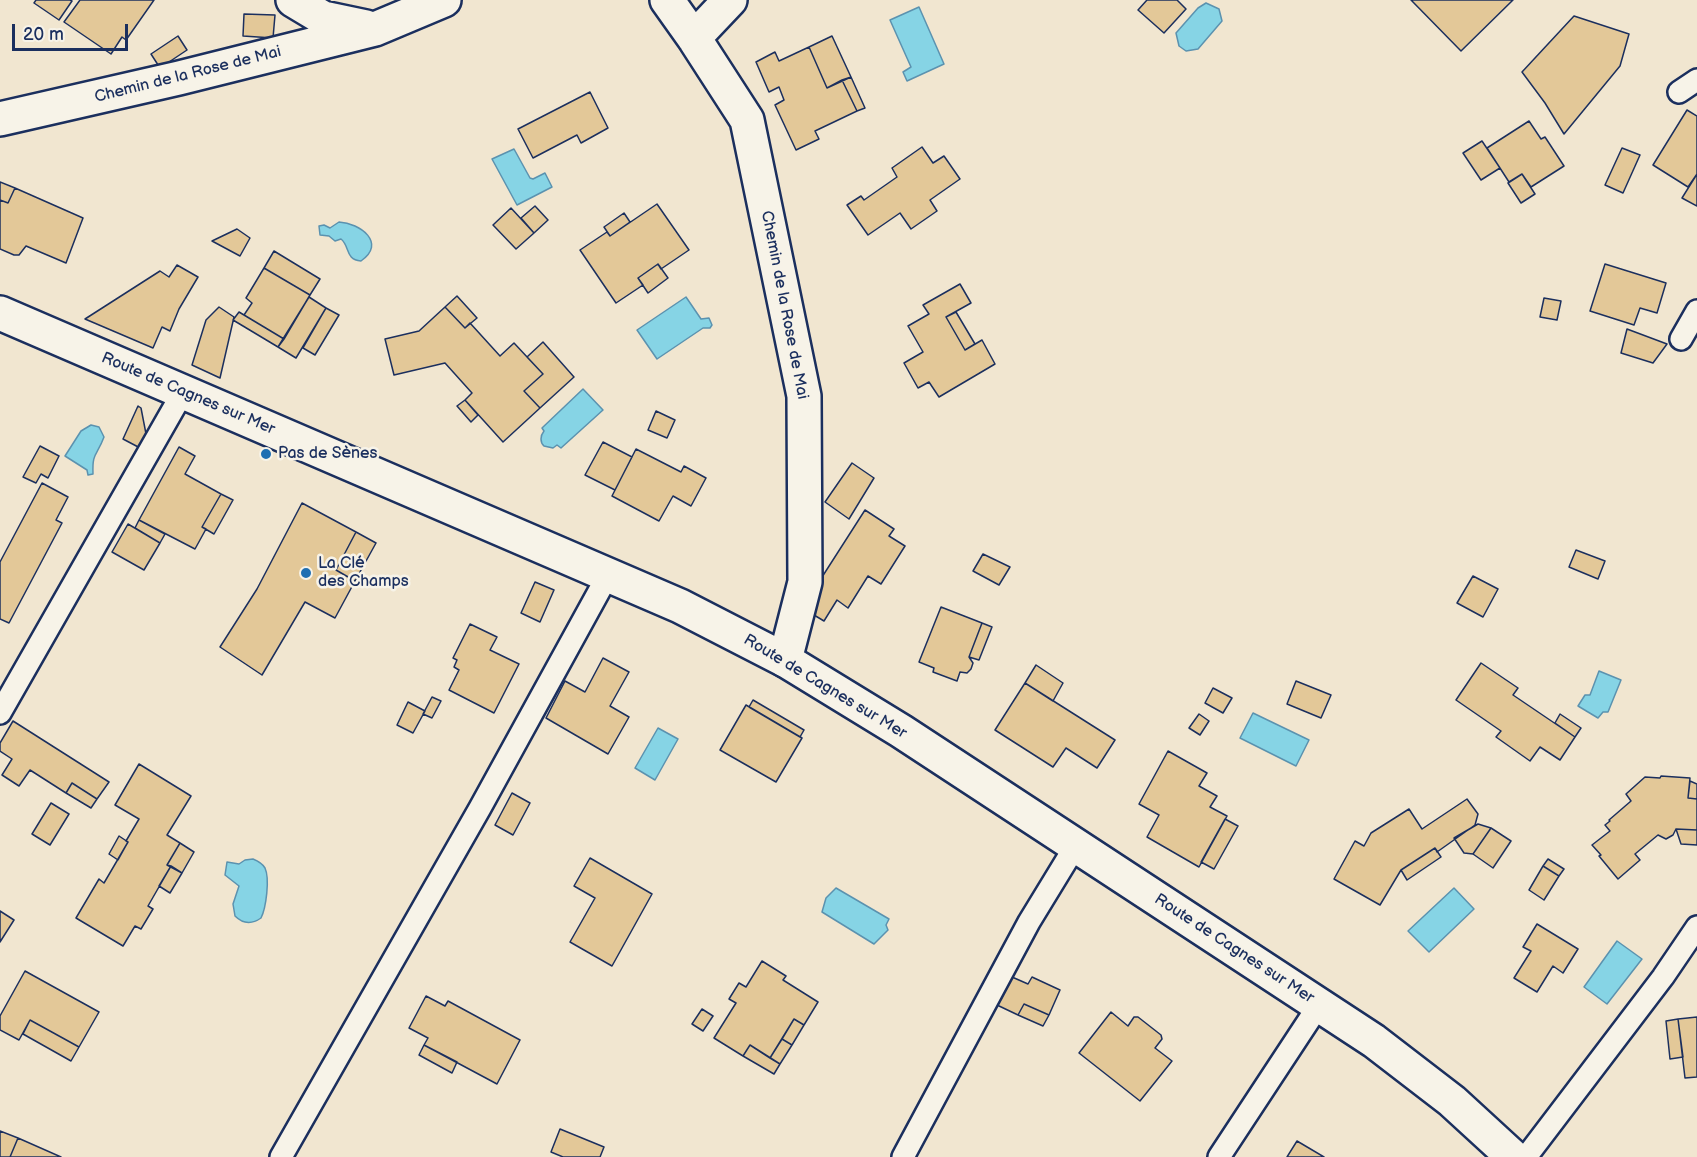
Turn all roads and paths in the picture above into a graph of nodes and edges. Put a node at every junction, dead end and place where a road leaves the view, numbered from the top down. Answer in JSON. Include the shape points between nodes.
{"nodes":[{"id":1,"x":293,"y":0,"type":"edge"},
{"id":2,"x":444,"y":0,"type":"edge"},
{"id":3,"x":667,"y":0,"type":"edge"},
{"id":4,"x":730,"y":0,"type":"edge"},
{"id":5,"x":375,"y":29,"type":"junction"},
{"id":6,"x":694,"y":38,"type":"junction"},
{"id":7,"x":1697,"y":80,"type":"edge"},
{"id":8,"x":1679,"y":92,"type":"dead end"},
{"id":9,"x":0,"y":119,"type":"edge"},
{"id":10,"x":1697,"y":311,"type":"edge"},
{"id":11,"x":0,"y":314,"type":"edge"},
{"id":12,"x":1681,"y":339,"type":"dead end"},
{"id":13,"x":183,"y":392,"type":"junction"},
{"id":14,"x":608,"y":575,"type":"junction"},
{"id":15,"x":785,"y":660,"type":"junction"},
{"id":16,"x":0,"y":713,"type":"edge"},
{"id":17,"x":1076,"y":845,"type":"junction"},
{"id":18,"x":1697,"y":927,"type":"edge"},
{"id":19,"x":1319,"y":1005,"type":"junction"},
{"id":20,"x":281,"y":1157,"type":"edge"},
{"id":21,"x":903,"y":1157,"type":"edge"},
{"id":22,"x":1219,"y":1157,"type":"edge"},
{"id":23,"x":1513,"y":1157,"type":"edge"},
{"id":24,"x":1526,"y":1157,"type":"edge"}],
"edges":[{"from":1,"to":5,"type":"main road","via":[[323,18]]},
{"from":2,"to":5,"type":"main road","name":"Chemin de la Rose de Mai"},
{"from":3,"to":6,"type":"main road","name":"Chemin de la Rose de Mai"},
{"from":4,"to":6,"type":"main road"},
{"from":5,"to":9,"type":"main road","name":"Chemin de la Rose de Mai"},
{"from":6,"to":15,"type":"main road","name":"Chemin de la Rose de Mai","via":[[747,120],[804,396],[805,582]]},
{"from":7,"to":8,"type":"lane"},
{"from":10,"to":12,"type":"lane"},
{"from":11,"to":13,"type":"main road","name":"Route de Cagnes sur Mer"},
{"from":13,"to":14,"type":"main road","name":"Route de Cagnes sur Mer"},
{"from":13,"to":16,"type":"lane"},
{"from":14,"to":15,"type":"main road","name":"Route de Cagnes sur Mer","via":[[680,606]]},
{"from":14,"to":20,"type":"lane"},
{"from":15,"to":17,"type":"main road","name":"Route de Cagnes sur Mer"},
{"from":17,"to":19,"type":"main road","name":"Route de Cagnes sur Mer"},
{"from":17,"to":21,"type":"lane","via":[[1029,922]]},
{"from":18,"to":24,"type":"lane"},
{"from":19,"to":22,"type":"lane"},
{"from":19,"to":23,"type":"main road","name":"Route de Cagnes sur Mer","via":[[1452,1101]]}]}
